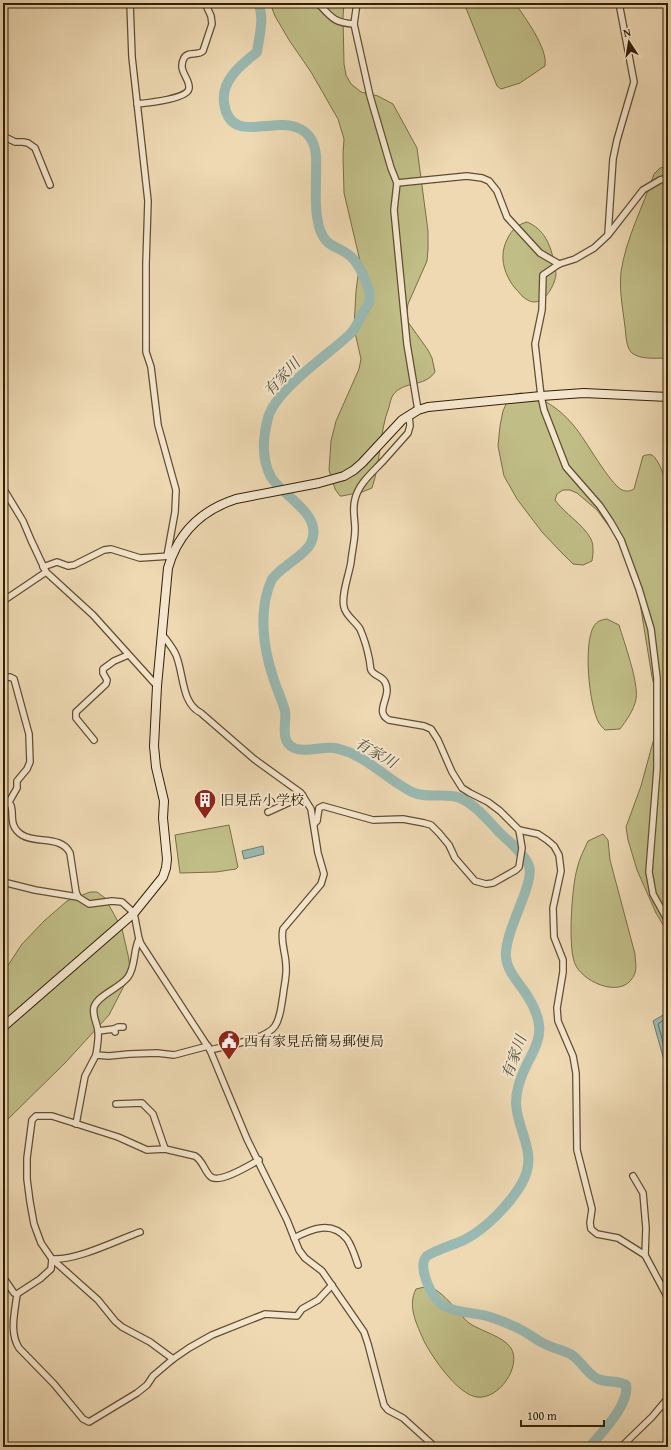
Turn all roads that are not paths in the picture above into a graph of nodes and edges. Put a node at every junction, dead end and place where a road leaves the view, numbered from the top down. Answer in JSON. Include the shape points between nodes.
{"nodes":[{"id":1,"x":130,"y":3,"type":"edge"},
{"id":2,"x":205,"y":3,"type":"edge"},
{"id":3,"x":318,"y":3,"type":"edge"},
{"id":4,"x":357,"y":3,"type":"edge"},
{"id":5,"x":619,"y":3,"type":"edge"},
{"id":6,"x":354,"y":24,"type":"junction"},
{"id":7,"x":137,"y":104,"type":"junction"},
{"id":8,"x":3,"y":136,"type":"edge"},
{"id":9,"x":668,"y":178,"type":"edge"},
{"id":10,"x":397,"y":183,"type":"junction"},
{"id":11,"x":50,"y":185,"type":"dead end"},
{"id":12,"x":608,"y":235,"type":"junction"},
{"id":13,"x":558,"y":264,"type":"junction"},
{"id":14,"x":541,"y":396,"type":"junction"},
{"id":15,"x":668,"y":397,"type":"edge"},
{"id":16,"x":418,"y":410,"type":"junction"},
{"id":17,"x":410,"y":415,"type":"junction"},
{"id":18,"x":362,"y":463,"type":"junction"},
{"id":19,"x":368,"y":475,"type":"junction"},
{"id":20,"x":3,"y":488,"type":"edge"},
{"id":21,"x":169,"y":556,"type":"junction"},
{"id":22,"x":45,"y":569,"type":"junction"},
{"id":23,"x":3,"y":601,"type":"edge"},
{"id":24,"x":162,"y":634,"type":"junction"},
{"id":25,"x":128,"y":655,"type":"junction"},
{"id":26,"x":3,"y":678,"type":"edge"},
{"id":27,"x":157,"y":686,"type":"junction"},
{"id":28,"x":94,"y":740,"type":"dead end"},
{"id":29,"x":303,"y":796,"type":"junction"},
{"id":30,"x":3,"y":800,"type":"edge"},
{"id":31,"x":9,"y":802,"type":"junction"},
{"id":32,"x":268,"y":812,"type":"dead end"},
{"id":33,"x":314,"y":824,"type":"junction"},
{"id":34,"x":519,"y":830,"type":"junction"},
{"id":35,"x":3,"y":882,"type":"edge"},
{"id":36,"x":78,"y":897,"type":"junction"},
{"id":37,"x":134,"y":913,"type":"junction"},
{"id":38,"x":668,"y":921,"type":"edge"},
{"id":39,"x":139,"y":939,"type":"junction"},
{"id":40,"x":3,"y":1027,"type":"edge"},
{"id":41,"x":123,"y":1027,"type":"dead end"},
{"id":42,"x":98,"y":1030,"type":"junction"},
{"id":43,"x":209,"y":1048,"type":"junction"},
{"id":44,"x":96,"y":1055,"type":"junction"},
{"id":45,"x":116,"y":1104,"type":"dead end"},
{"id":46,"x":76,"y":1124,"type":"junction"},
{"id":47,"x":165,"y":1149,"type":"junction"},
{"id":48,"x":259,"y":1160,"type":"junction"},
{"id":49,"x":633,"y":1176,"type":"dead end"},
{"id":50,"x":140,"y":1232,"type":"dead end"},
{"id":51,"x":294,"y":1238,"type":"junction"},
{"id":52,"x":645,"y":1255,"type":"junction"},
{"id":53,"x":52,"y":1259,"type":"junction"},
{"id":54,"x":358,"y":1265,"type":"dead end"},
{"id":55,"x":3,"y":1277,"type":"edge"},
{"id":56,"x":332,"y":1284,"type":"junction"},
{"id":57,"x":17,"y":1294,"type":"junction"},
{"id":58,"x":668,"y":1298,"type":"edge"},
{"id":59,"x":173,"y":1359,"type":"junction"},
{"id":60,"x":668,"y":1398,"type":"edge"},
{"id":61,"x":435,"y":1447,"type":"edge"},
{"id":62,"x":621,"y":1447,"type":"edge"}],
"edges":[{"from":1,"to":7,"type":"street"},
{"from":2,"to":7,"type":"street","via":[[212,16],[212,24],[203,51],[186,55],[182,65],[189,90],[168,100]]},
{"from":3,"to":6,"type":"street","via":[[336,21]]},
{"from":4,"to":6,"type":"street"},
{"from":5,"to":12,"type":"street","via":[[634,82],[616,140]]},
{"from":6,"to":10,"type":"street","via":[[374,110]]},
{"from":7,"to":21,"type":"street","via":[[148,201],[146,352],[151,367],[158,425],[176,490]]},
{"from":8,"to":11,"type":"street","via":[[15,142],[28,143],[35,148]]},
{"from":9,"to":12,"type":"street","via":[[643,190]]},
{"from":10,"to":13,"type":"street","via":[[467,176],[489,181],[497,190],[507,218],[540,253]]},
{"from":10,"to":16,"type":"street","via":[[394,210],[407,344]]},
{"from":12,"to":13,"type":"street","via":[[594,248]]},
{"from":13,"to":14,"type":"street","via":[[544,275],[542,310],[535,344]]},
{"from":14,"to":15,"type":"street","via":[[584,393]]},
{"from":14,"to":16,"type":"street"},
{"from":14,"to":38,"type":"street","via":[[566,467],[600,506],[621,540],[651,629],[657,678],[657,769],[649,872],[653,894]]},
{"from":16,"to":17,"type":"street"},
{"from":17,"to":18,"type":"street","via":[[395,426]]},
{"from":17,"to":19,"type":"street","via":[[408,433]]},
{"from":18,"to":19,"type":"street"},
{"from":18,"to":21,"type":"street","via":[[344,476],[224,502],[200,517],[184,533]]},
{"from":19,"to":34,"type":"street","via":[[358,491],[353,508],[355,530],[344,607],[359,628],[371,671],[382,677],[386,683],[387,694],[382,707],[383,715],[389,720],[431,729],[462,788],[488,802]]},
{"from":20,"to":22,"type":"street","via":[[24,521]]},
{"from":21,"to":22,"type":"street","via":[[140,558],[111,549],[71,566],[57,562]]},
{"from":21,"to":24,"type":"street"},
{"from":22,"to":23,"type":"street"},
{"from":22,"to":25,"type":"street","via":[[93,615]]},
{"from":24,"to":27,"type":"street"},
{"from":24,"to":29,"type":"street","via":[[175,654],[186,695],[193,708]]},
{"from":25,"to":27,"type":"street"},
{"from":25,"to":28,"type":"street","via":[[103,669],[106,684],[76,712],[76,718]]},
{"from":26,"to":31,"type":"street","via":[[14,679],[29,734],[30,762],[17,781],[17,788]]},
{"from":27,"to":37,"type":"street","via":[[154,756],[164,801],[167,859],[159,884]]},
{"from":29,"to":32,"type":"street"},
{"from":29,"to":33,"type":"street","via":[[311,809]]},
{"from":30,"to":31,"type":"street"},
{"from":31,"to":36,"type":"street","via":[[13,825],[22,835],[59,843],[68,848]]},
{"from":33,"to":34,"type":"street","via":[[319,808],[323,806],[373,820],[403,819],[430,825],[449,844],[455,858],[475,881],[493,884],[519,867],[522,853]]},
{"from":33,"to":43,"type":"street","via":[[324,879],[286,925],[282,934],[287,976],[280,1016],[271,1031],[235,1044]]},
{"from":34,"to":52,"type":"street","via":[[538,834],[554,846],[559,855],[561,870],[553,908],[554,937],[563,960],[557,1008],[558,1021],[573,1056],[576,1073],[577,1150],[592,1209],[591,1229],[597,1234],[618,1238]]},
{"from":35,"to":36,"type":"street"},
{"from":36,"to":37,"type":"street","via":[[89,904],[122,902]]},
{"from":37,"to":39,"type":"street"},
{"from":37,"to":40,"type":"street"},
{"from":39,"to":42,"type":"street","via":[[133,967],[128,977],[95,1005],[94,1019]]},
{"from":39,"to":43,"type":"street"},
{"from":41,"to":42,"type":"street","via":[[118,1027],[114,1031]]},
{"from":42,"to":44,"type":"street"},
{"from":43,"to":44,"type":"street","via":[[174,1055]]},
{"from":43,"to":48,"type":"street","via":[[247,1139]]},
{"from":44,"to":46,"type":"street","via":[[85,1076]]},
{"from":45,"to":47,"type":"street","via":[[142,1103],[153,1114]]},
{"from":46,"to":47,"type":"street","via":[[118,1137],[147,1150]]},
{"from":46,"to":53,"type":"street","via":[[45,1115],[36,1116],[32,1120],[27,1158],[30,1202],[41,1243]]},
{"from":47,"to":48,"type":"street","via":[[195,1156],[214,1180]]},
{"from":48,"to":51,"type":"street"},
{"from":49,"to":52,"type":"street","via":[[643,1194]]},
{"from":50,"to":53,"type":"street","via":[[84,1253]]},
{"from":51,"to":54,"type":"street","via":[[308,1231],[327,1227],[335,1229],[347,1239]]},
{"from":51,"to":56,"type":"street","via":[[298,1250],[322,1271]]},
{"from":52,"to":58,"type":"street"},
{"from":53,"to":57,"type":"street","via":[[51,1269]]},
{"from":53,"to":59,"type":"street","via":[[98,1300],[122,1327],[150,1342]]},
{"from":55,"to":57,"type":"street","via":[[10,1290]]},
{"from":56,"to":59,"type":"street","via":[[318,1300],[302,1309],[298,1316],[265,1314],[256,1317],[212,1335]]},
{"from":56,"to":61,"type":"street","via":[[366,1338],[384,1405],[403,1418]]},
{"from":57,"to":59,"type":"street","via":[[13,1329],[15,1342],[86,1421],[92,1421],[137,1393]]},
{"from":60,"to":62,"type":"street"}]}
